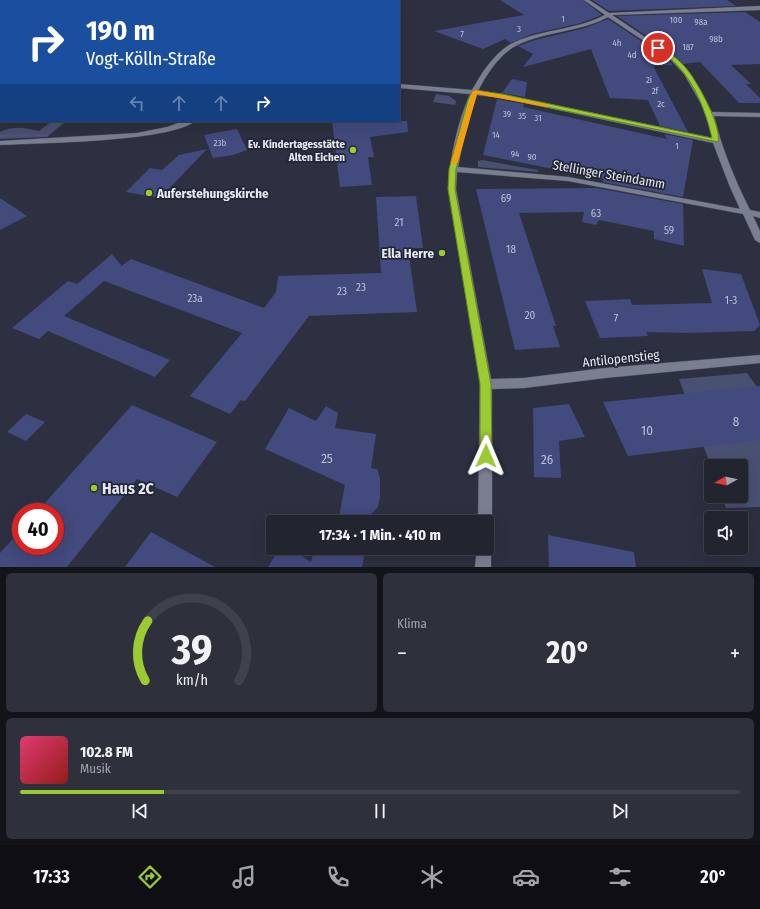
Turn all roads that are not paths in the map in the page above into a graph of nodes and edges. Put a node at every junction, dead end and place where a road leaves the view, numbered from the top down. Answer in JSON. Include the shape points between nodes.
{"nodes":[{"id":1,"x":586,"y":0,"type":"edge"},
{"id":2,"x":760,"y":8,"type":"edge"},
{"id":3,"x":610,"y":14,"type":"junction"},
{"id":4,"x":400,"y":86,"type":"edge"},
{"id":5,"x":475,"y":92,"type":"junction"},
{"id":6,"x":710,"y":114,"type":"junction"},
{"id":7,"x":760,"y":115,"type":"edge"},
{"id":8,"x":188,"y":122,"type":"edge"},
{"id":9,"x":716,"y":141,"type":"junction"},
{"id":10,"x":0,"y":142,"type":"edge"},
{"id":11,"x":453,"y":169,"type":"junction"},
{"id":12,"x":747,"y":212,"type":"junction"},
{"id":13,"x":760,"y":215,"type":"edge"},
{"id":14,"x":760,"y":240,"type":"edge"},
{"id":15,"x":760,"y":358,"type":"edge"},
{"id":16,"x":486,"y":384,"type":"junction"},
{"id":17,"x":485,"y":515,"type":"edge"},
{"id":18,"x":484,"y":555,"type":"edge"},
{"id":19,"x":483,"y":567,"type":"edge"}],
"edges":[{"from":1,"to":3,"type":"street"},
{"from":2,"to":3,"type":"street"},
{"from":3,"to":5,"type":"street","via":[[601,21],[526,40],[508,48]]},
{"from":3,"to":6,"type":"street","via":[[683,67]]},
{"from":4,"to":5,"type":"street"},
{"from":5,"to":9,"type":"street"},
{"from":5,"to":11,"type":"street"},
{"from":6,"to":7,"type":"street"},
{"from":6,"to":9,"type":"street"},
{"from":8,"to":10,"type":"street","via":[[138,135]]},
{"from":9,"to":12,"type":"street"},
{"from":11,"to":12,"type":"street","name":"Stellinger Steindamm","via":[[568,179]]},
{"from":11,"to":16,"type":"street","via":[[453,205]]},
{"from":12,"to":13,"type":"street","name":"Stellinger Steindamm"},
{"from":12,"to":14,"type":"street"},
{"from":15,"to":16,"type":"street","name":"Antilopenstieg","via":[[524,383]]},
{"from":16,"to":17,"type":"street"},
{"from":18,"to":19,"type":"street"}]}
